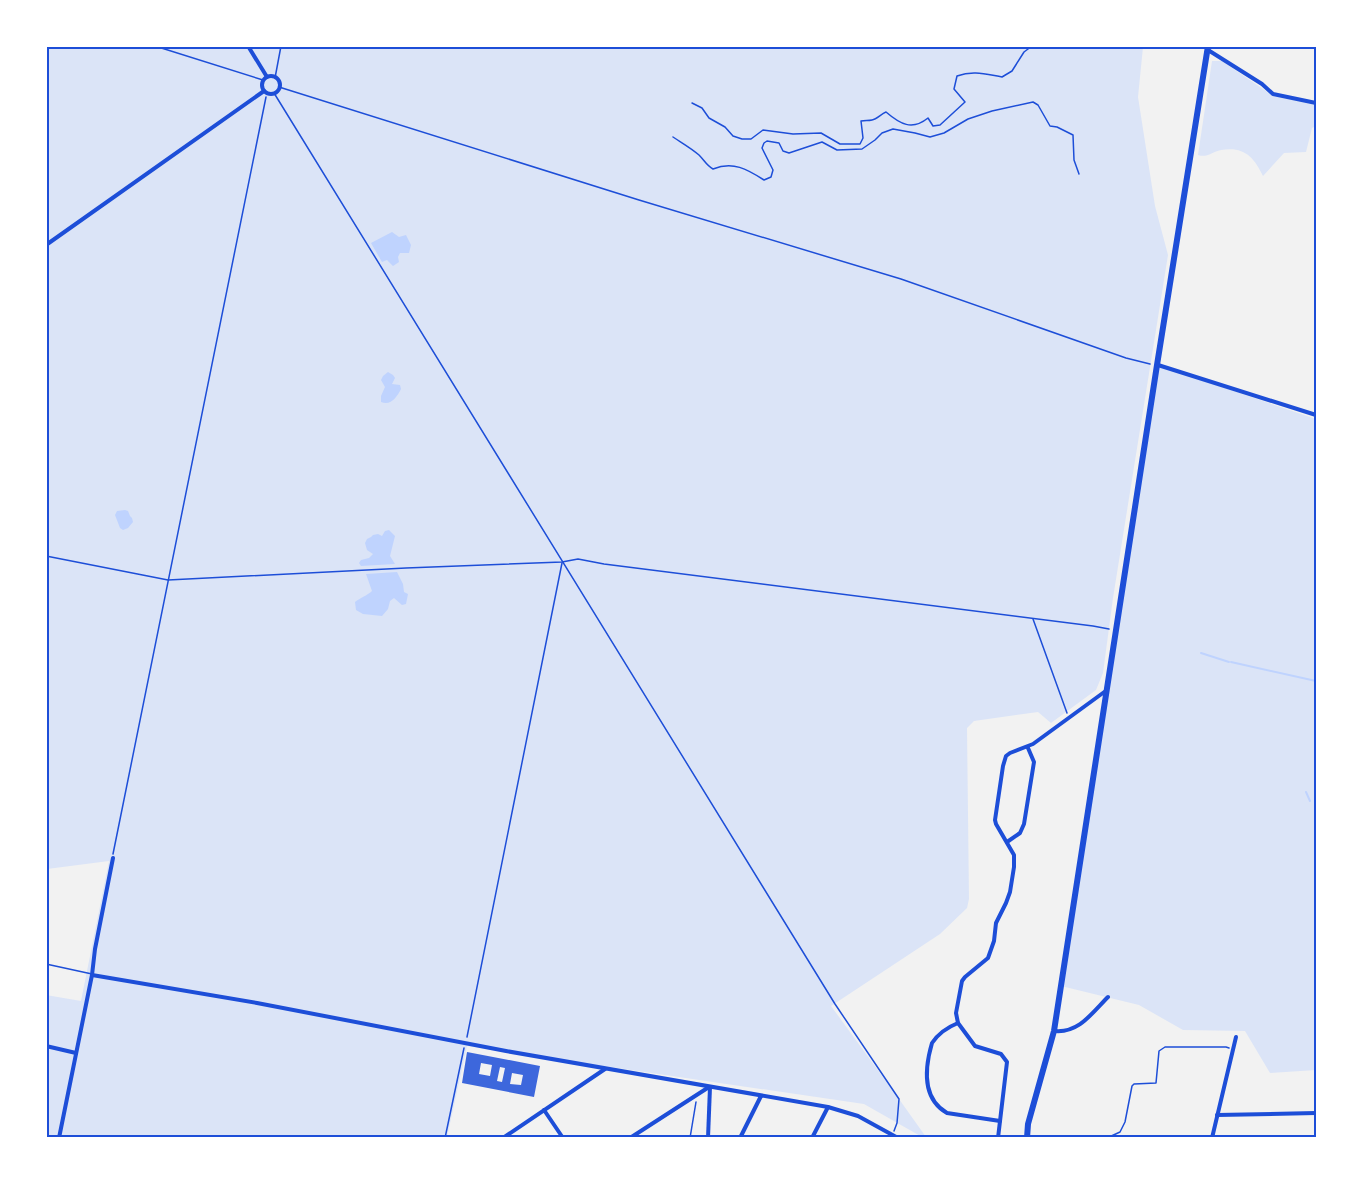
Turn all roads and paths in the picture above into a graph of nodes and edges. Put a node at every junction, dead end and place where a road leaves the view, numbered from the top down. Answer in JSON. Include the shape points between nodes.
{"nodes":[{"id":1,"x":155,"y":46,"type":"edge"},
{"id":2,"x":248,"y":46,"type":"edge"},
{"id":3,"x":281,"y":46,"type":"edge"},
{"id":4,"x":1032,"y":46,"type":"edge"},
{"id":5,"x":1208,"y":48,"type":"edge"},
{"id":6,"x":275,"y":78,"type":"junction"},
{"id":7,"x":265,"y":79,"type":"junction"},
{"id":8,"x":279,"y":87,"type":"junction"},
{"id":9,"x":265,"y":92,"type":"junction"},
{"id":10,"x":274,"y":93,"type":"junction"},
{"id":11,"x":692,"y":103,"type":"dead end"},
{"id":12,"x":1317,"y":103,"type":"edge"},
{"id":13,"x":673,"y":137,"type":"dead end"},
{"id":14,"x":1078,"y":174,"type":"dead end"},
{"id":15,"x":46,"y":245,"type":"edge"},
{"id":16,"x":1157,"y":365,"type":"junction"},
{"id":17,"x":1317,"y":415,"type":"edge"},
{"id":18,"x":46,"y":556,"type":"edge"},
{"id":19,"x":562,"y":562,"type":"junction"},
{"id":20,"x":168,"y":580,"type":"junction"},
{"id":21,"x":1033,"y":618,"type":"junction"},
{"id":22,"x":1116,"y":631,"type":"junction"},
{"id":23,"x":1107,"y":689,"type":"junction"},
{"id":24,"x":1069,"y":717,"type":"junction"},
{"id":25,"x":1028,"y":747,"type":"junction"},
{"id":26,"x":1007,"y":842,"type":"junction"},
{"id":27,"x":113,"y":858,"type":"joint"},
{"id":28,"x":46,"y":964,"type":"edge"},
{"id":29,"x":92,"y":975,"type":"junction"},
{"id":30,"x":1108,"y":997,"type":"dead end"},
{"id":31,"x":957,"y":1023,"type":"junction"},
{"id":32,"x":1054,"y":1031,"type":"junction"},
{"id":33,"x":1236,"y":1037,"type":"dead end"},
{"id":34,"x":465,"y":1044,"type":"junction"},
{"id":35,"x":46,"y":1046,"type":"edge"},
{"id":36,"x":1234,"y":1049,"type":"junction"},
{"id":37,"x":76,"y":1053,"type":"junction"},
{"id":38,"x":606,"y":1068,"type":"junction"},
{"id":39,"x":710,"y":1086,"type":"junction"},
{"id":40,"x":761,"y":1096,"type":"junction"},
{"id":41,"x":696,"y":1101,"type":"dead end"},
{"id":42,"x":828,"y":1107,"type":"junction"},
{"id":43,"x":544,"y":1110,"type":"junction"},
{"id":44,"x":1317,"y":1113,"type":"edge"},
{"id":45,"x":1217,"y":1115,"type":"junction"},
{"id":46,"x":1000,"y":1120,"type":"junction"},
{"id":47,"x":887,"y":1132,"type":"junction"},
{"id":48,"x":893,"y":1135,"type":"junction"},
{"id":49,"x":59,"y":1137,"type":"edge"},
{"id":50,"x":445,"y":1137,"type":"edge"},
{"id":51,"x":503,"y":1137,"type":"edge"},
{"id":52,"x":562,"y":1137,"type":"edge"},
{"id":53,"x":630,"y":1137,"type":"edge"},
{"id":54,"x":690,"y":1137,"type":"edge"},
{"id":55,"x":708,"y":1137,"type":"edge"},
{"id":56,"x":740,"y":1137,"type":"edge"},
{"id":57,"x":812,"y":1137,"type":"edge"},
{"id":58,"x":885,"y":1137,"type":"edge"},
{"id":59,"x":898,"y":1137,"type":"edge"},
{"id":60,"x":998,"y":1137,"type":"edge"},
{"id":61,"x":1027,"y":1137,"type":"edge"},
{"id":62,"x":1107,"y":1137,"type":"edge"},
{"id":63,"x":1212,"y":1137,"type":"edge"}],
"edges":[{"from":1,"to":7,"type":"path"},
{"from":2,"to":7,"type":"street"},
{"from":3,"to":6,"type":"path"},
{"from":4,"to":11,"type":"path","via":[[1012,71],[1002,77],[967,72],[957,76],[954,89],[965,102],[940,125],[933,126],[928,118],[907,126],[886,112],[861,121],[860,144],[840,144],[821,133],[763,130],[742,140]]},
{"from":5,"to":12,"type":"street","via":[[1273,94]]},
{"from":5,"to":16,"type":"main road"},
{"from":6,"to":7,"type":"street"},
{"from":6,"to":8,"type":"street"},
{"from":7,"to":9,"type":"street"},
{"from":8,"to":10,"type":"street"},
{"from":8,"to":16,"type":"path","via":[[901,279],[1126,358]]},
{"from":9,"to":10,"type":"street"},
{"from":9,"to":15,"type":"street"},
{"from":9,"to":20,"type":"path"},
{"from":10,"to":19,"type":"path"},
{"from":13,"to":14,"type":"path","via":[[713,169],[731,165],[764,180],[771,177],[773,170],[762,148],[767,141],[779,143],[789,153],[822,142],[837,150],[862,148],[893,129],[930,137],[968,119],[1033,102],[1050,126],[1073,135]]},
{"from":16,"to":17,"type":"street"},
{"from":16,"to":22,"type":"main road"},
{"from":18,"to":20,"type":"path"},
{"from":19,"to":20,"type":"path"},
{"from":19,"to":21,"type":"path","via":[[578,559]]},
{"from":19,"to":34,"type":"path"},
{"from":19,"to":48,"type":"path","via":[[835,1004],[899,1099]]},
{"from":20,"to":27,"type":"path"},
{"from":21,"to":22,"type":"path"},
{"from":21,"to":24,"type":"path"},
{"from":22,"to":23,"type":"main road"},
{"from":23,"to":24,"type":"street"},
{"from":23,"to":32,"type":"main road"},
{"from":24,"to":25,"type":"street"},
{"from":25,"to":26,"type":"street","via":[[1034,762],[1024,824],[1020,833]]},
{"from":25,"to":26,"type":"street","via":[[1010,753],[1004,760],[995,820]]},
{"from":26,"to":31,"type":"street","via":[[1015,862],[1008,899],[996,923],[988,958],[962,981]]},
{"from":27,"to":29,"type":"street"},
{"from":28,"to":29,"type":"lane"},
{"from":29,"to":34,"type":"street"},
{"from":29,"to":37,"type":"street"},
{"from":30,"to":32,"type":"street","via":[[1074,1029]]},
{"from":31,"to":46,"type":"street","via":[[975,1046],[1001,1054],[1007,1062]]},
{"from":31,"to":46,"type":"street","via":[[932,1042],[926,1082],[930,1095],[947,1113]]},
{"from":32,"to":61,"type":"main road"},
{"from":33,"to":36,"type":"street"},
{"from":34,"to":38,"type":"street"},
{"from":34,"to":50,"type":"path"},
{"from":35,"to":37,"type":"street"},
{"from":36,"to":45,"type":"street"},
{"from":36,"to":62,"type":"path","via":[[1165,1047],[1158,1051],[1156,1083],[1132,1086],[1125,1122],[1120,1132]]},
{"from":37,"to":49,"type":"street"},
{"from":38,"to":39,"type":"street"},
{"from":38,"to":43,"type":"street"},
{"from":39,"to":40,"type":"street"},
{"from":39,"to":53,"type":"street"},
{"from":39,"to":55,"type":"street"},
{"from":40,"to":42,"type":"street"},
{"from":40,"to":56,"type":"street"},
{"from":41,"to":54,"type":"path"},
{"from":42,"to":47,"type":"street","via":[[858,1116]]},
{"from":42,"to":57,"type":"street"},
{"from":43,"to":51,"type":"street"},
{"from":43,"to":52,"type":"street"},
{"from":44,"to":45,"type":"street"},
{"from":45,"to":63,"type":"street"},
{"from":46,"to":60,"type":"street"},
{"from":47,"to":48,"type":"street"},
{"from":47,"to":58,"type":"street"},
{"from":48,"to":59,"type":"street"}]}
